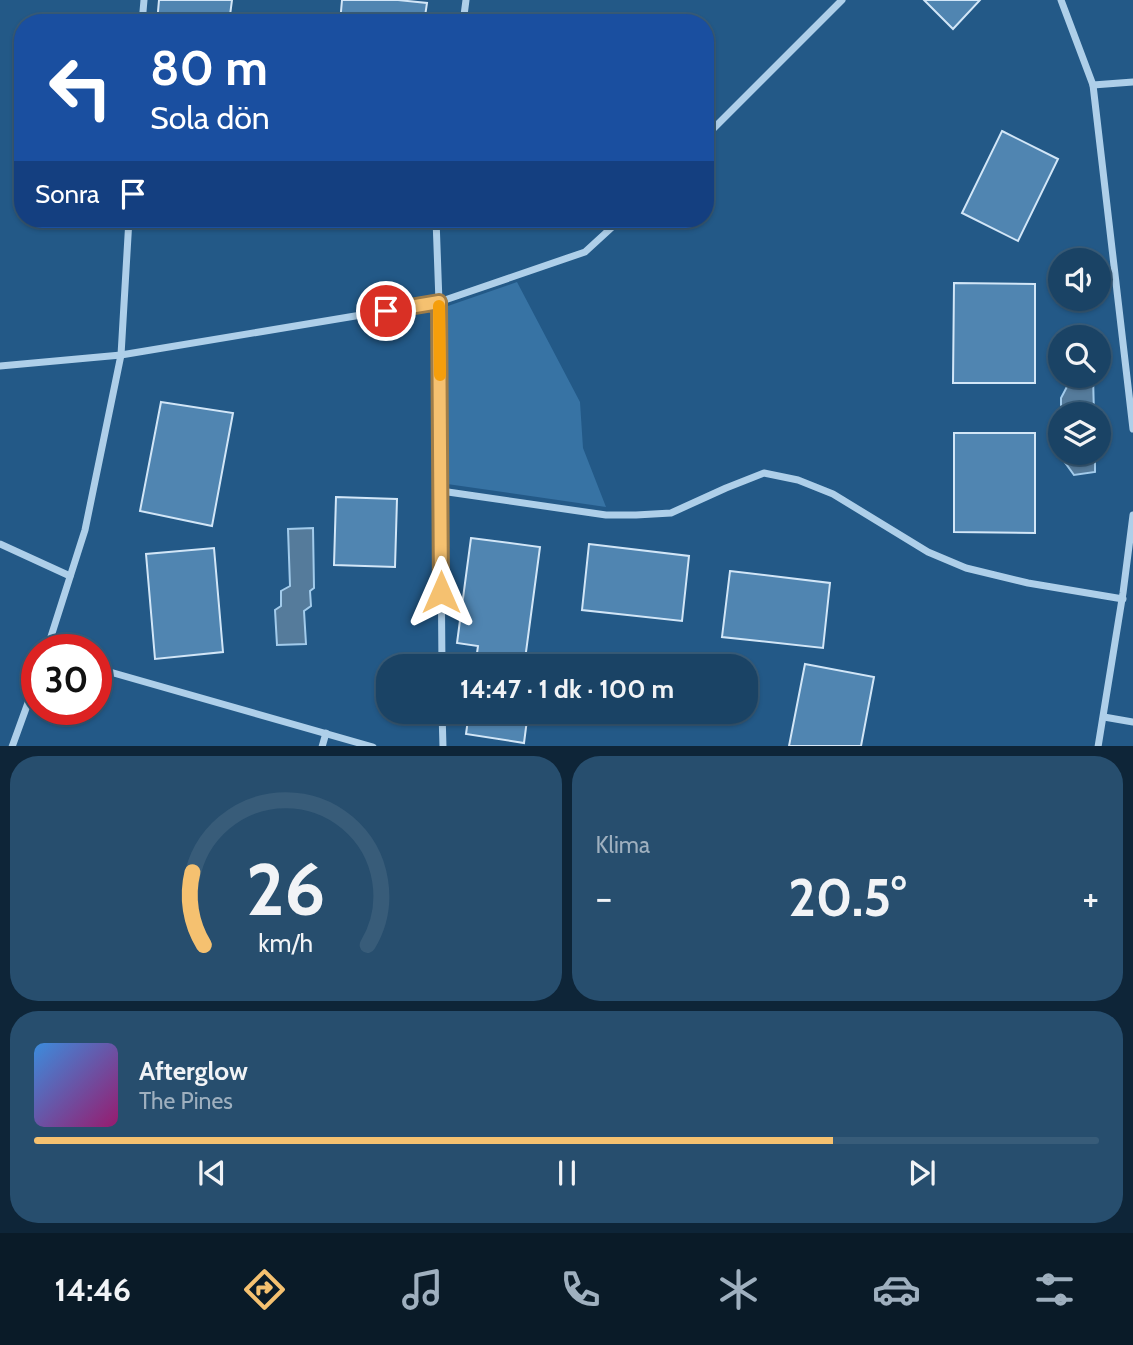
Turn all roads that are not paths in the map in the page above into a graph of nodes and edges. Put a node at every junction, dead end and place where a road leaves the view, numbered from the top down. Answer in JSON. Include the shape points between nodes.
{"nodes":[{"id":1,"x":842,"y":0,"type":"edge"},
{"id":2,"x":1061,"y":0,"type":"edge"},
{"id":3,"x":1133,"y":82,"type":"edge"},
{"id":4,"x":1093,"y":85,"type":"junction"},
{"id":5,"x":714,"y":128,"type":"edge"},
{"id":6,"x":128,"y":228,"type":"edge"},
{"id":7,"x":436,"y":228,"type":"edge"},
{"id":8,"x":611,"y":228,"type":"edge"},
{"id":9,"x":439,"y":302,"type":"junction"},
{"id":10,"x":121,"y":355,"type":"junction"},
{"id":11,"x":0,"y":366,"type":"edge"},
{"id":12,"x":1133,"y":429,"type":"edge"},
{"id":13,"x":441,"y":491,"type":"junction"},
{"id":14,"x":1133,"y":515,"type":"edge"},
{"id":15,"x":0,"y":544,"type":"edge"},
{"id":16,"x":70,"y":576,"type":"junction"},
{"id":17,"x":1122,"y":598,"type":"junction"},
{"id":18,"x":52,"y":634,"type":"edge"},
{"id":19,"x":442,"y":654,"type":"edge"},
{"id":20,"x":112,"y":673,"type":"edge"},
{"id":21,"x":1104,"y":717,"type":"junction"},
{"id":22,"x":21,"y":722,"type":"edge"},
{"id":23,"x":1133,"y":722,"type":"edge"},
{"id":24,"x":442,"y":724,"type":"edge"},
{"id":25,"x":326,"y":733,"type":"junction"},
{"id":26,"x":12,"y":746,"type":"edge"},
{"id":27,"x":322,"y":746,"type":"edge"},
{"id":28,"x":370,"y":746,"type":"edge"},
{"id":29,"x":443,"y":746,"type":"edge"},
{"id":30,"x":1098,"y":746,"type":"edge"}],
"edges":[{"from":1,"to":5,"type":"street"},
{"from":2,"to":4,"type":"street"},
{"from":3,"to":4,"type":"street"},
{"from":4,"to":12,"type":"street"},
{"from":6,"to":10,"type":"street"},
{"from":7,"to":9,"type":"street"},
{"from":8,"to":9,"type":"street","via":[[584,252]]},
{"from":9,"to":10,"type":"street"},
{"from":9,"to":13,"type":"street"},
{"from":10,"to":11,"type":"street"},
{"from":10,"to":16,"type":"street","via":[[85,530]]},
{"from":13,"to":17,"type":"street","via":[[606,515],[636,515],[671,513],[764,473],[832,494],[928,552],[966,568]]},
{"from":13,"to":19,"type":"street"},
{"from":14,"to":17,"type":"street"},
{"from":15,"to":16,"type":"street"},
{"from":16,"to":18,"type":"street"},
{"from":17,"to":21,"type":"street"},
{"from":20,"to":25,"type":"street"},
{"from":21,"to":23,"type":"street"},
{"from":21,"to":30,"type":"street"},
{"from":22,"to":26,"type":"street"},
{"from":24,"to":29,"type":"street"},
{"from":25,"to":27,"type":"street"},
{"from":25,"to":28,"type":"street"}]}
